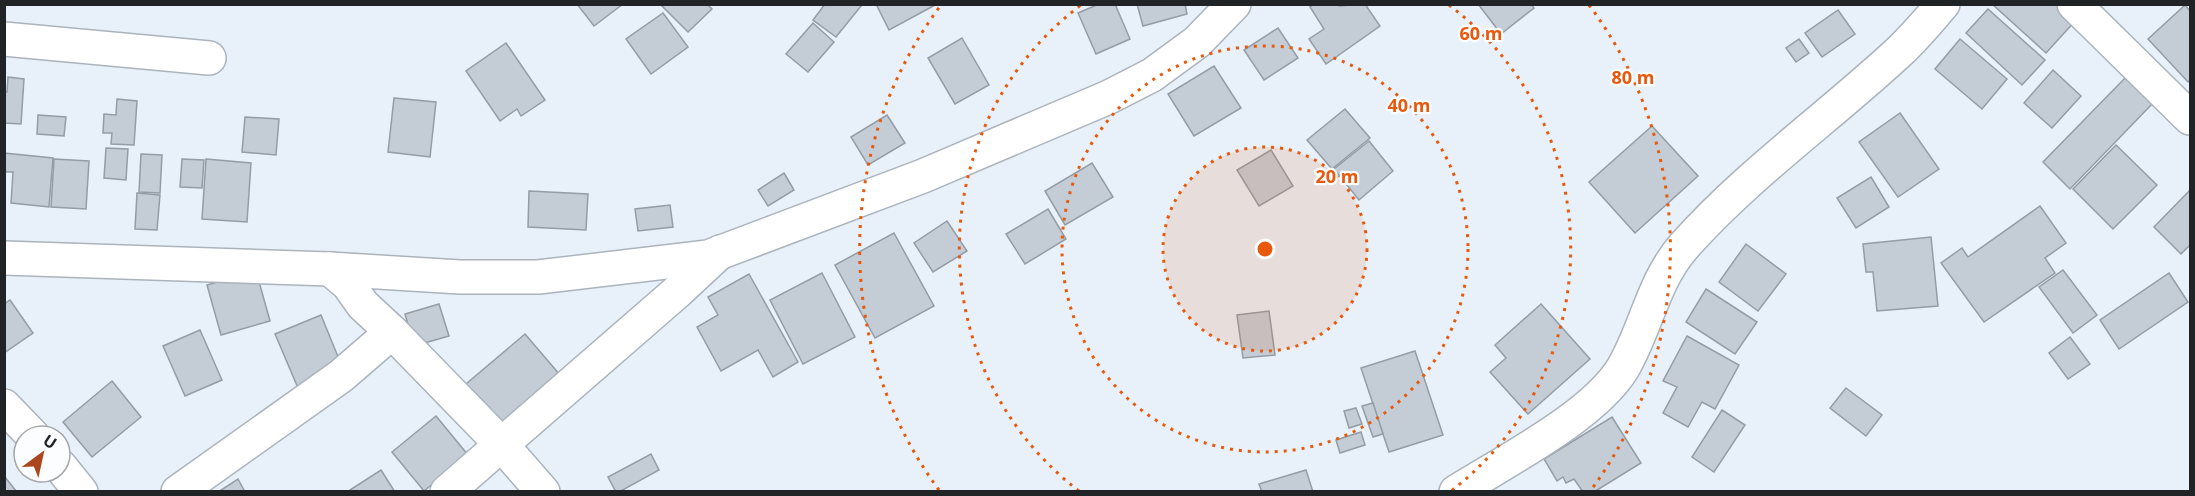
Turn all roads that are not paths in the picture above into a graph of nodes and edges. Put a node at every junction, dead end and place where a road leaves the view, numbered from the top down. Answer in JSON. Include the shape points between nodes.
{"nodes":[{"id":1,"x":1234,"y":4,"type":"edge"},
{"id":2,"x":1943,"y":4,"type":"edge"},
{"id":3,"x":2074,"y":4,"type":"edge"},
{"id":4,"x":4,"y":39,"type":"edge"},
{"id":5,"x":209,"y":58,"type":"dead end"},
{"id":6,"x":2190,"y":118,"type":"edge"},
{"id":7,"x":720,"y":252,"type":"junction"},
{"id":8,"x":4,"y":258,"type":"edge"},
{"id":9,"x":330,"y":269,"type":"junction"},
{"id":10,"x":392,"y":332,"type":"junction"},
{"id":11,"x":4,"y":406,"type":"edge"},
{"id":12,"x":21,"y":424,"type":"edge"},
{"id":13,"x":502,"y":445,"type":"junction"},
{"id":14,"x":177,"y":492,"type":"edge"},
{"id":15,"x":447,"y":492,"type":"edge"},
{"id":16,"x":543,"y":492,"type":"edge"},
{"id":17,"x":1456,"y":492,"type":"edge"}],
"edges":[{"from":1,"to":7,"type":"street","via":[[1197,42],[1152,75],[1109,97],[923,176]]},
{"from":2,"to":17,"type":"street","via":[[1901,50],[1721,207],[1683,247],[1670,264],[1633,349],[1614,382],[1557,429]]},
{"from":3,"to":6,"type":"street"},
{"from":4,"to":5,"type":"street"},
{"from":7,"to":9,"type":"street","via":[[708,257],[538,277]]},
{"from":7,"to":13,"type":"street"},
{"from":8,"to":9,"type":"street"},
{"from":9,"to":10,"type":"street"},
{"from":10,"to":13,"type":"street"},
{"from":10,"to":14,"type":"street","via":[[341,376]]},
{"from":11,"to":12,"type":"street"},
{"from":13,"to":15,"type":"street"},
{"from":13,"to":16,"type":"street"}]}
